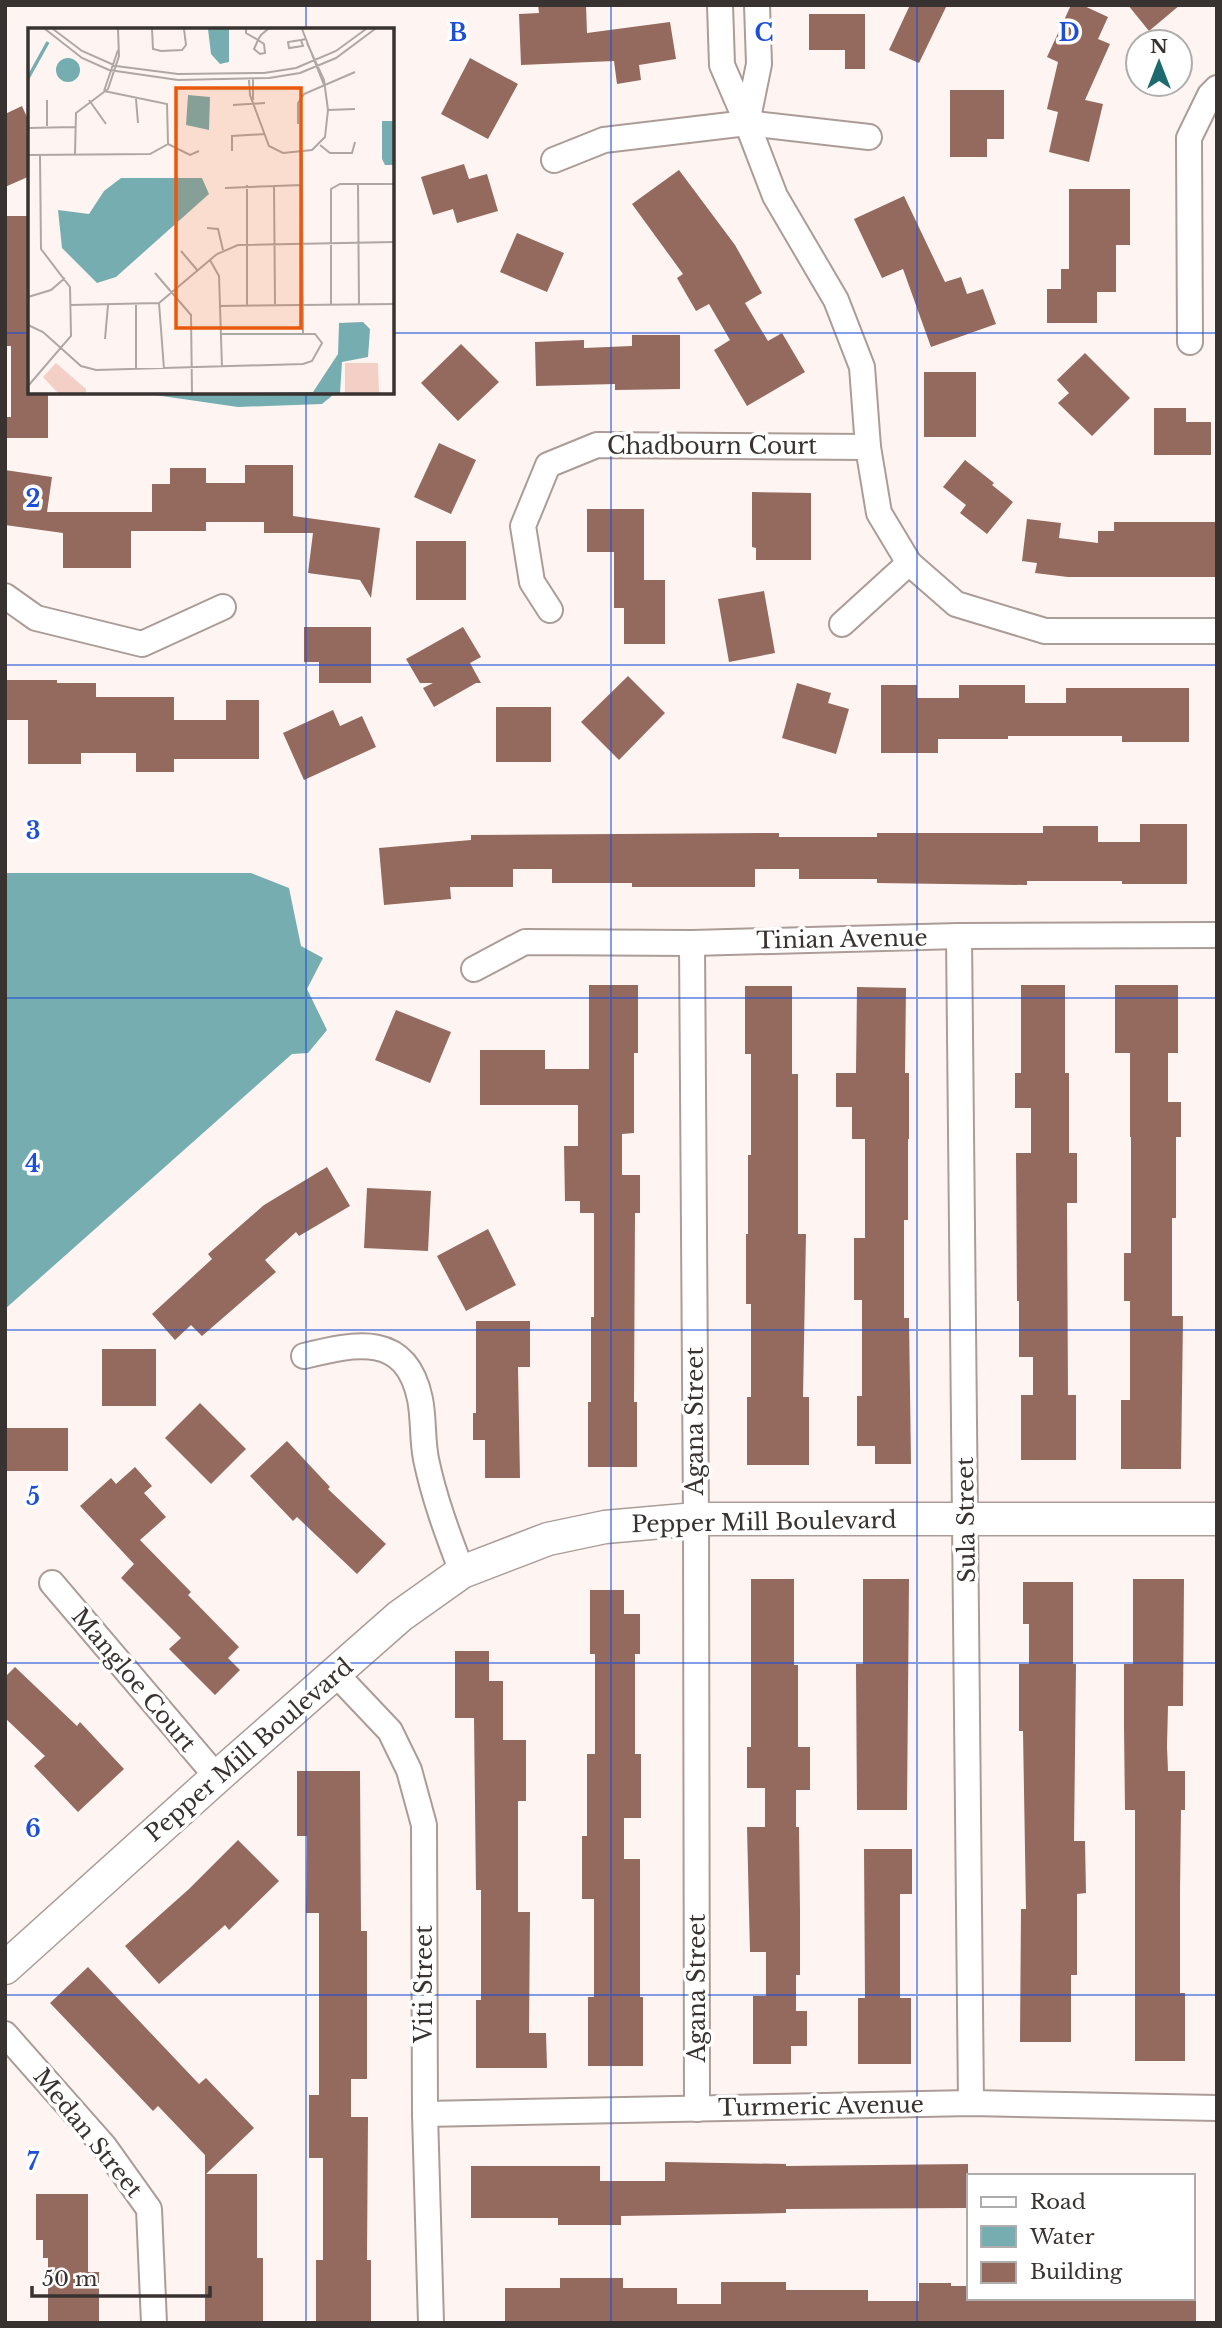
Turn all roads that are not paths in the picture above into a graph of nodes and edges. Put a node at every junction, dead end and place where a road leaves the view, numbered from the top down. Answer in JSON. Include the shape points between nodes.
{"nodes":[{"id":1,"x":720,"y":5,"type":"edge"},
{"id":2,"x":757,"y":5,"type":"edge"},
{"id":3,"x":1217,"y":88,"type":"edge"},
{"id":4,"x":747,"y":122,"type":"junction"},
{"id":5,"x":869,"y":137,"type":"dead end"},
{"id":6,"x":554,"y":160,"type":"dead end"},
{"id":7,"x":1190,"y":342,"type":"dead end"},
{"id":8,"x":867,"y":447,"type":"junction"},
{"id":9,"x":909,"y":563,"type":"junction"},
{"id":10,"x":5,"y":596,"type":"edge"},
{"id":11,"x":223,"y":607,"type":"dead end"},
{"id":12,"x":550,"y":610,"type":"dead end"},
{"id":13,"x":842,"y":624,"type":"dead end"},
{"id":14,"x":1217,"y":631,"type":"edge"},
{"id":15,"x":1217,"y":935,"type":"edge"},
{"id":16,"x":959,"y":936,"type":"junction"},
{"id":17,"x":692,"y":943,"type":"junction"},
{"id":18,"x":474,"y":969,"type":"dead end"},
{"id":19,"x":304,"y":1356,"type":"dead end"},
{"id":20,"x":1217,"y":1519,"type":"edge"},
{"id":21,"x":696,"y":1520,"type":"junction"},
{"id":22,"x":966,"y":1520,"type":"junction"},
{"id":23,"x":462,"y":1572,"type":"junction"},
{"id":24,"x":52,"y":1583,"type":"dead end"},
{"id":25,"x":336,"y":1674,"type":"junction"},
{"id":26,"x":216,"y":1777,"type":"junction"},
{"id":27,"x":5,"y":1968,"type":"edge"},
{"id":28,"x":5,"y":2034,"type":"edge"},
{"id":29,"x":971,"y":2103,"type":"junction"},
{"id":30,"x":1217,"y":2108,"type":"edge"},
{"id":31,"x":697,"y":2109,"type":"junction"},
{"id":32,"x":425,"y":2114,"type":"junction"},
{"id":33,"x":154,"y":2323,"type":"edge"},
{"id":34,"x":431,"y":2323,"type":"edge"}],
"edges":[{"from":1,"to":4,"type":"street","via":[[722,65]]},
{"from":2,"to":4,"type":"street","via":[[759,64]]},
{"from":3,"to":7,"type":"street","via":[[1189,138]]},
{"from":4,"to":5,"type":"street"},
{"from":4,"to":6,"type":"street","via":[[604,139]]},
{"from":4,"to":8,"type":"street","via":[[775,196],[836,300],[862,367]]},
{"from":8,"to":9,"type":"street","via":[[879,513]]},
{"from":8,"to":12,"type":"street","name":"Chadbourn Court","via":[[597,445],[548,465],[523,526],[532,582]]},
{"from":9,"to":13,"type":"street"},
{"from":9,"to":14,"type":"street","via":[[956,604],[1045,631]]},
{"from":10,"to":11,"type":"street","via":[[36,618],[142,644]]},
{"from":15,"to":16,"type":"street","name":"Tinian Avenue"},
{"from":16,"to":17,"type":"street","name":"Tinian Avenue"},
{"from":16,"to":22,"type":"street","name":"Sula Street"},
{"from":17,"to":18,"type":"street","name":"Tinian Avenue","via":[[525,942]]},
{"from":17,"to":21,"type":"street","name":"Agana Street"},
{"from":19,"to":23,"type":"street","via":[[336,1348],[378,1347],[412,1372],[438,1507]]},
{"from":20,"to":22,"type":"street","name":"Pepper Mill Boulevard"},
{"from":21,"to":22,"type":"street","name":"Pepper Mill Boulevard"},
{"from":21,"to":23,"type":"street","name":"Pepper Mill Boulevard","via":[[605,1527],[560,1537]]},
{"from":21,"to":31,"type":"street","name":"Agana Street"},
{"from":22,"to":29,"type":"street","name":"Sula Street"},
{"from":23,"to":25,"type":"street","name":"Pepper Mill Boulevard","via":[[400,1616]]},
{"from":24,"to":26,"type":"street","name":"Mangloe Court"},
{"from":25,"to":26,"type":"street","name":"Pepper Mill Boulevard"},
{"from":25,"to":32,"type":"street","name":"Viti Street","via":[[390,1731],[409,1770],[424,1825]]},
{"from":26,"to":27,"type":"street","name":"Pepper Mill Boulevard"},
{"from":28,"to":33,"type":"street","name":"Medan Street","via":[[104,2146],[149,2210]]},
{"from":29,"to":30,"type":"street","name":"Turmeric Avenue"},
{"from":29,"to":31,"type":"street","name":"Turmeric Avenue"},
{"from":31,"to":32,"type":"street","name":"Turmeric Avenue"},
{"from":32,"to":34,"type":"street","name":"Viti Street"}]}
